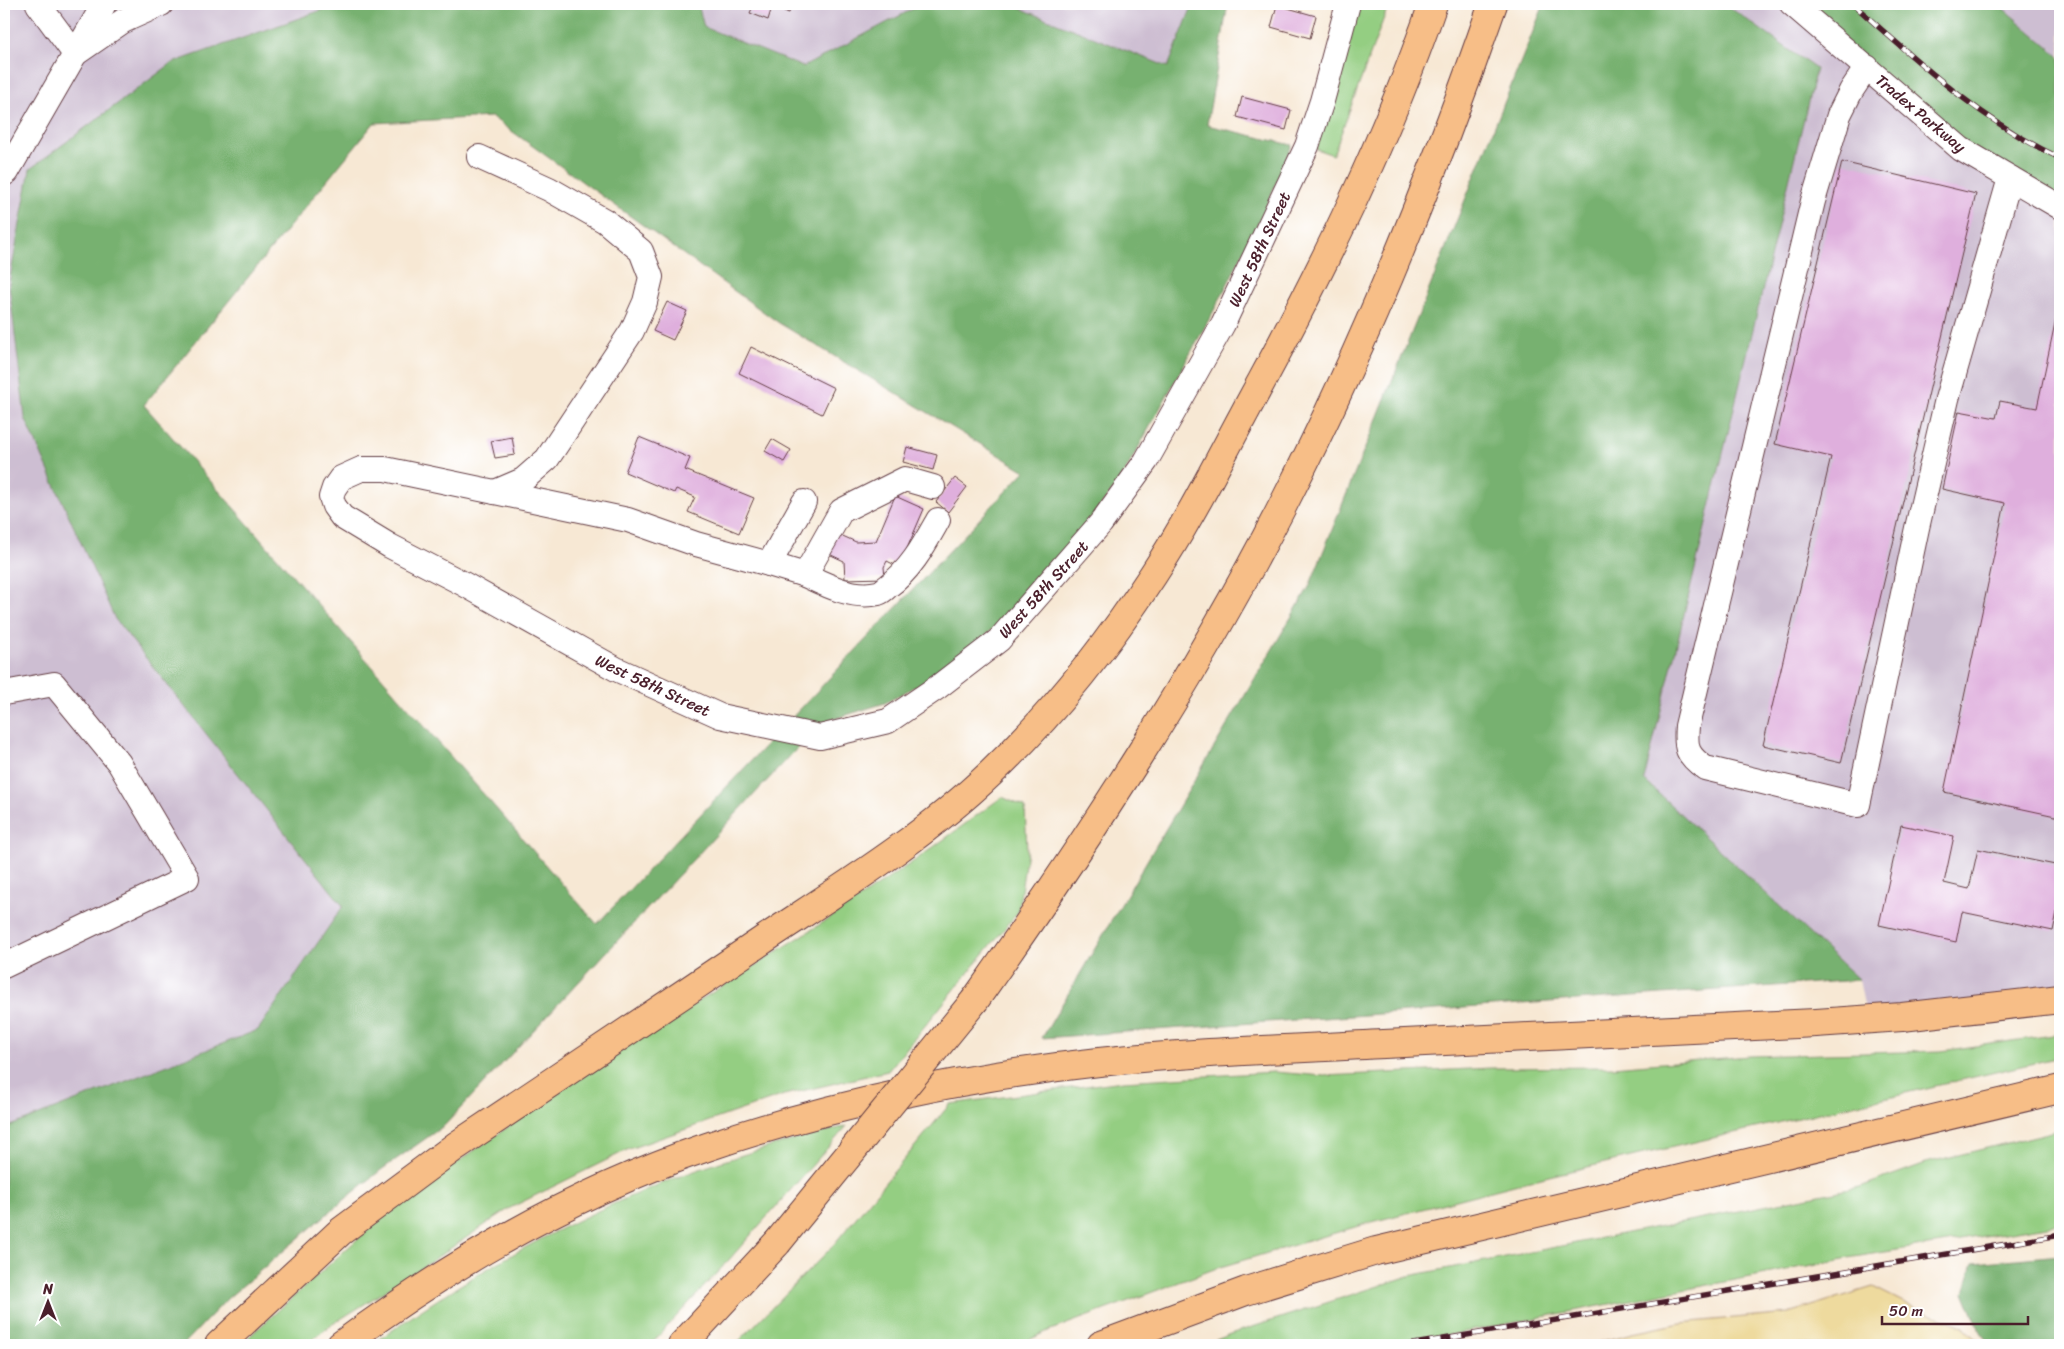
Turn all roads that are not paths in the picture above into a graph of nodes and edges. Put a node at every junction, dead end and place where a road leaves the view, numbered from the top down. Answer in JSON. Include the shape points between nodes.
{"nodes":[{"id":1,"x":38,"y":4,"type":"edge"},
{"id":2,"x":104,"y":4,"type":"edge"},
{"id":3,"x":161,"y":4,"type":"edge"},
{"id":4,"x":1348,"y":4,"type":"edge"},
{"id":5,"x":1433,"y":4,"type":"edge"},
{"id":6,"x":1493,"y":4,"type":"edge"},
{"id":7,"x":1792,"y":4,"type":"edge"},
{"id":8,"x":74,"y":54,"type":"junction"},
{"id":9,"x":1867,"y":67,"type":"junction"},
{"id":10,"x":479,"y":157,"type":"dead end"},
{"id":11,"x":2010,"y":178,"type":"junction"},
{"id":12,"x":5,"y":179,"type":"edge"},
{"id":13,"x":2060,"y":207,"type":"edge"},
{"id":14,"x":933,"y":487,"type":"dead end"},
{"id":15,"x":495,"y":492,"type":"junction"},
{"id":16,"x":804,"y":502,"type":"dead end"},
{"id":17,"x":938,"y":520,"type":"dead end"},
{"id":18,"x":769,"y":564,"type":"junction"},
{"id":19,"x":805,"y":575,"type":"junction"},
{"id":20,"x":4,"y":693,"type":"edge"},
{"id":21,"x":4,"y":966,"type":"edge"},
{"id":22,"x":2060,"y":999,"type":"edge"},
{"id":23,"x":2060,"y":1089,"type":"edge"},
{"id":24,"x":219,"y":1345,"type":"edge"},
{"id":25,"x":341,"y":1345,"type":"edge"},
{"id":26,"x":682,"y":1345,"type":"edge"},
{"id":27,"x":1100,"y":1345,"type":"edge"}],
"edges":[{"from":1,"to":8,"type":"street"},
{"from":2,"to":8,"type":"street"},
{"from":3,"to":8,"type":"street","via":[[123,21]]},
{"from":4,"to":15,"type":"street","name":"West 58th Street","via":[[1307,146],[1223,324],[1146,461],[1101,523],[999,640],[888,721],[820,737],[720,716],[616,669],[390,546],[342,517],[331,497],[341,478],[361,468],[385,469]]},
{"from":5,"to":24,"type":"highway","via":[[1387,124],[1339,228],[1292,325],[1183,526],[1116,629],[1036,729],[988,776],[891,855],[398,1188],[340,1232]]},
{"from":6,"to":26,"type":"highway","bridge":true,"via":[[1413,222],[1328,413],[1210,638],[1143,752],[975,1000],[777,1243]]},
{"from":7,"to":9,"type":"street","name":"Tradex Parkway"},
{"from":8,"to":12,"type":"street"},
{"from":9,"to":11,"type":"street","name":"Tradex Parkway","via":[[1961,149]]},
{"from":9,"to":11,"type":"street","via":[[1839,115],[1812,201],[1687,726],[1686,742],[1691,757],[1705,768],[1858,805],[1947,399]]},
{"from":10,"to":15,"type":"street","via":[[549,189],[605,221],[641,251],[651,277],[645,302],[632,330],[547,459],[523,480]]},
{"from":11,"to":13,"type":"street","name":"Tradex Parkway"},
{"from":14,"to":19,"type":"street","via":[[905,479],[841,511]]},
{"from":15,"to":18,"type":"street","name":"West 58th Street","via":[[628,520],[696,544]]},
{"from":16,"to":18,"type":"street"},
{"from":17,"to":19,"type":"street","name":"West 58th Street","via":[[917,557],[900,578],[879,593],[858,594]]},
{"from":18,"to":19,"type":"street","name":"West 58th Street"},
{"from":20,"to":21,"type":"street","via":[[54,684],[119,764],[187,878]]},
{"from":22,"to":25,"type":"highway","via":[[1833,1022],[1159,1057],[1034,1070],[974,1080],[863,1103],[772,1127],[705,1148],[632,1177],[567,1206],[493,1245],[436,1279]]},
{"from":23,"to":27,"type":"highway","via":[[1376,1251],[1246,1291]]}]}
